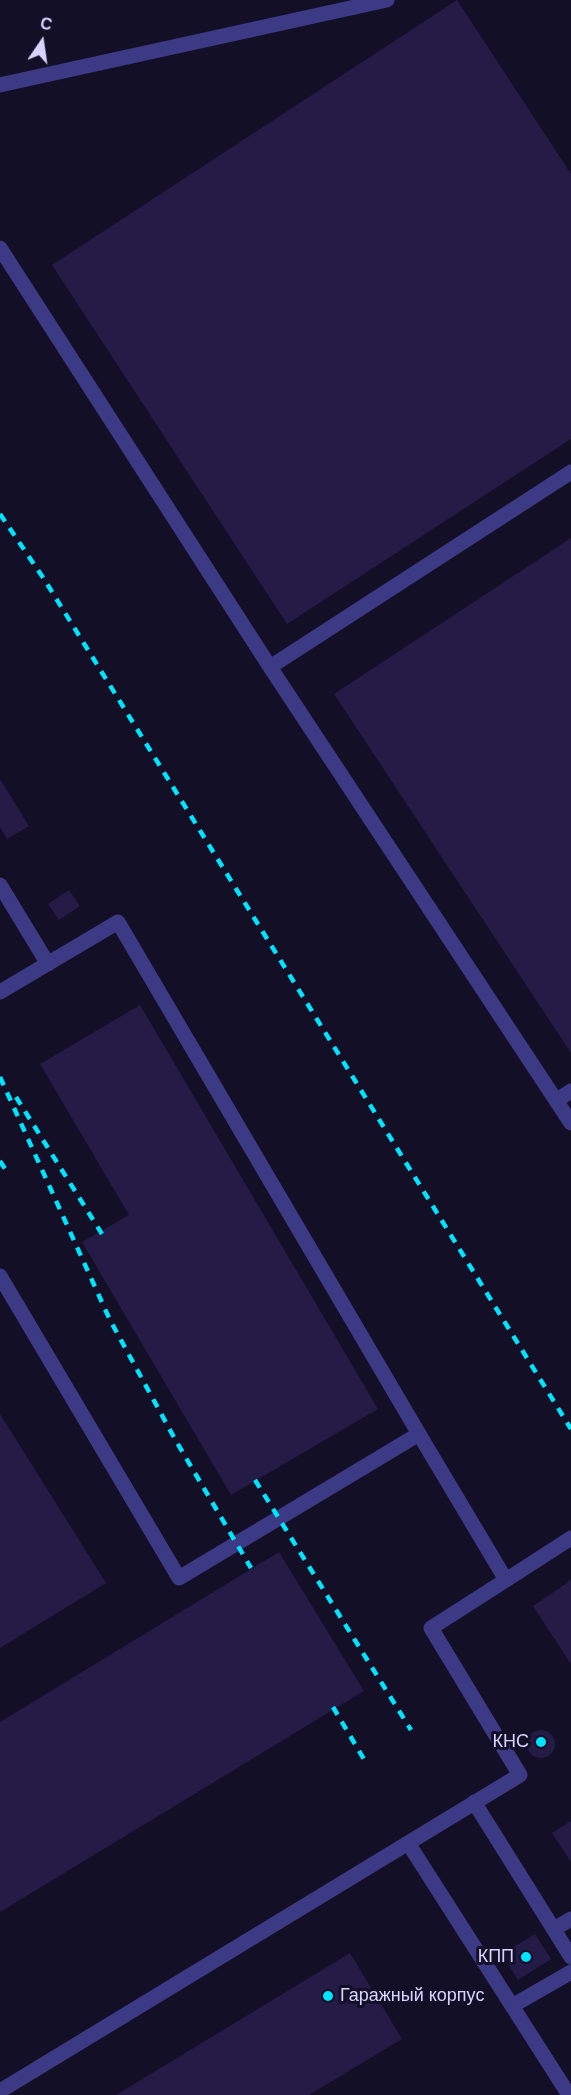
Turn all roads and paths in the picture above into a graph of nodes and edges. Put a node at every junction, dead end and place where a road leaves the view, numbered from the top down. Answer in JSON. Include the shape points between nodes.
{"nodes":[{"id":1,"x":387,"y":0,"type":"edge"},
{"id":2,"x":0,"y":85,"type":"edge"},
{"id":3,"x":0,"y":248,"type":"edge"},
{"id":4,"x":571,"y":472,"type":"edge"},
{"id":5,"x":270,"y":667,"type":"junction"},
{"id":6,"x":0,"y":885,"type":"edge"},
{"id":7,"x":48,"y":964,"type":"junction"},
{"id":8,"x":0,"y":992,"type":"edge"},
{"id":9,"x":571,"y":1091,"type":"edge"},
{"id":10,"x":557,"y":1100,"type":"junction"},
{"id":11,"x":571,"y":1123,"type":"edge"},
{"id":12,"x":0,"y":1276,"type":"edge"},
{"id":13,"x":419,"y":1434,"type":"junction"},
{"id":14,"x":571,"y":1538,"type":"edge"},
{"id":15,"x":506,"y":1580,"type":"junction"},
{"id":16,"x":474,"y":1802,"type":"junction"},
{"id":17,"x":408,"y":1843,"type":"junction"},
{"id":18,"x":571,"y":1919,"type":"edge"},
{"id":19,"x":554,"y":1929,"type":"junction"},
{"id":20,"x":571,"y":1957,"type":"edge"},
{"id":21,"x":571,"y":1972,"type":"edge"},
{"id":22,"x":512,"y":2006,"type":"junction"},
{"id":23,"x":0,"y":2091,"type":"edge"},
{"id":24,"x":569,"y":2095,"type":"edge"}],
"edges":[{"from":1,"to":2,"type":"lane"},
{"from":3,"to":5,"type":"lane"},
{"from":4,"to":5,"type":"lane"},
{"from":5,"to":10,"type":"lane"},
{"from":6,"to":7,"type":"lane"},
{"from":7,"to":8,"type":"lane"},
{"from":7,"to":13,"type":"lane","via":[[118,922]]},
{"from":9,"to":10,"type":"lane"},
{"from":10,"to":11,"type":"lane"},
{"from":12,"to":13,"type":"lane","via":[[179,1578]]},
{"from":13,"to":15,"type":"lane"},
{"from":14,"to":15,"type":"lane"},
{"from":15,"to":16,"type":"lane","via":[[431,1628],[520,1775]]},
{"from":16,"to":17,"type":"lane"},
{"from":16,"to":19,"type":"lane"},
{"from":17,"to":22,"type":"lane"},
{"from":17,"to":23,"type":"lane"},
{"from":18,"to":19,"type":"lane"},
{"from":19,"to":20,"type":"lane"},
{"from":21,"to":22,"type":"lane"},
{"from":22,"to":24,"type":"lane"}]}
